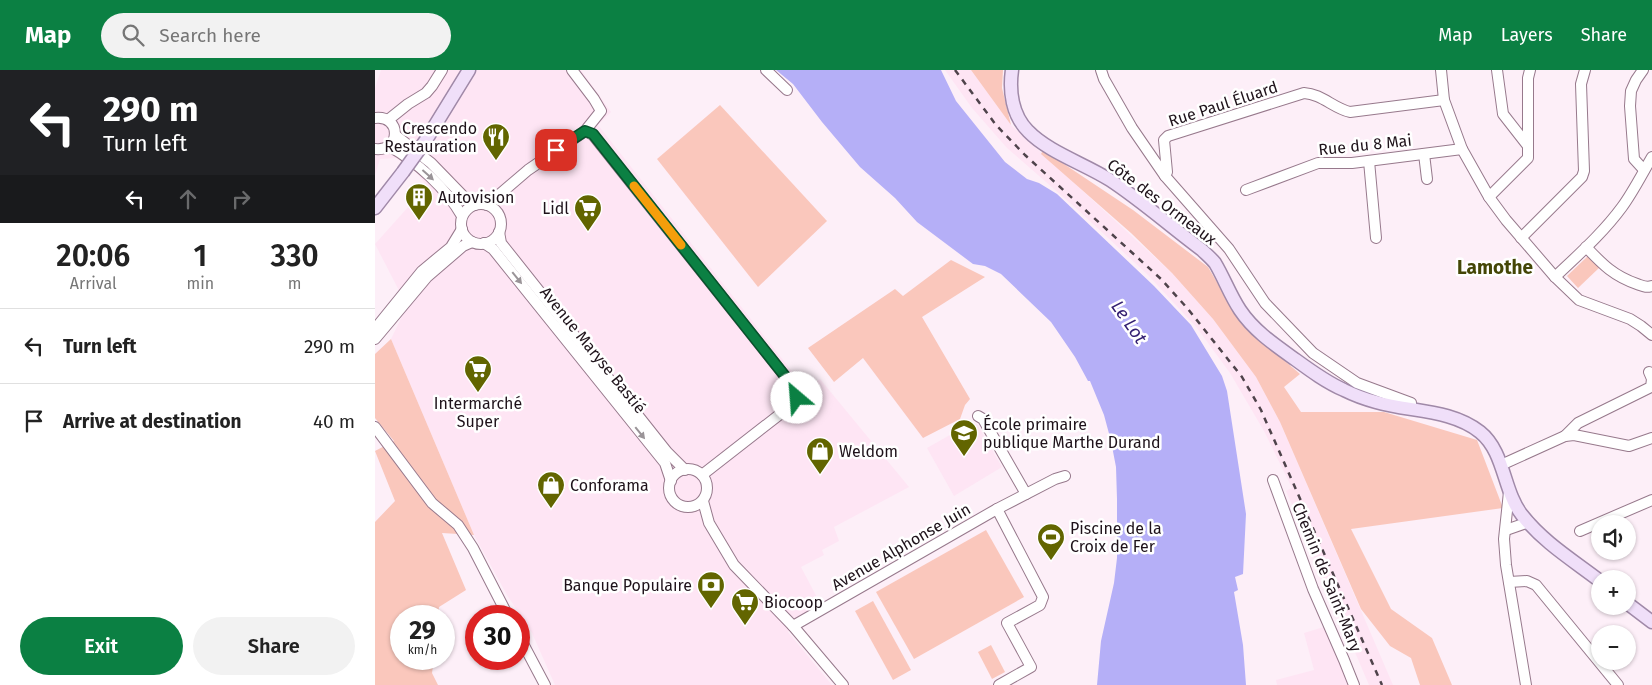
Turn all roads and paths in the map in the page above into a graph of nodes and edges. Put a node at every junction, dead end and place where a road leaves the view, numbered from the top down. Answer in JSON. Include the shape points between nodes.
{"nodes":[{"id":1,"x":442,"y":70,"type":"edge"},
{"id":2,"x":469,"y":70,"type":"edge"},
{"id":3,"x":572,"y":70,"type":"edge"},
{"id":4,"x":766,"y":70,"type":"edge"},
{"id":5,"x":1012,"y":70,"type":"edge"},
{"id":6,"x":1101,"y":70,"type":"edge"},
{"id":7,"x":1441,"y":70,"type":"edge"},
{"id":8,"x":1497,"y":70,"type":"edge"},
{"id":9,"x":1530,"y":70,"type":"edge"},
{"id":10,"x":1585,"y":70,"type":"edge"},
{"id":11,"x":1643,"y":70,"type":"edge"},
{"id":12,"x":787,"y":90,"type":"dead end"},
{"id":13,"x":1444,"y":100,"type":"junction"},
{"id":14,"x":375,"y":118,"type":"edge"},
{"id":15,"x":388,"y":120,"type":"junction"},
{"id":16,"x":585,"y":131,"type":"junction"},
{"id":17,"x":395,"y":135,"type":"junction"},
{"id":18,"x":389,"y":146,"type":"junction"},
{"id":19,"x":1528,"y":146,"type":"junction"},
{"id":20,"x":375,"y":149,"type":"edge"},
{"id":21,"x":1462,"y":149,"type":"junction"},
{"id":22,"x":1424,"y":154,"type":"junction"},
{"id":23,"x":1652,"y":158,"type":"edge"},
{"id":24,"x":1369,"y":161,"type":"junction"},
{"id":25,"x":1644,"y":170,"type":"junction"},
{"id":26,"x":1165,"y":176,"type":"junction"},
{"id":27,"x":1427,"y":179,"type":"dead end"},
{"id":28,"x":391,"y":188,"type":"junction"},
{"id":29,"x":508,"y":188,"type":"junction"},
{"id":30,"x":1246,"y":190,"type":"dead end"},
{"id":31,"x":1489,"y":197,"type":"junction"},
{"id":32,"x":375,"y":202,"type":"edge"},
{"id":33,"x":475,"y":205,"type":"junction"},
{"id":34,"x":487,"y":205,"type":"junction"},
{"id":35,"x":375,"y":208,"type":"edge"},
{"id":36,"x":375,"y":212,"type":"edge"},
{"id":37,"x":462,"y":216,"type":"junction"},
{"id":38,"x":499,"y":216,"type":"junction"},
{"id":39,"x":462,"y":229,"type":"junction"},
{"id":40,"x":499,"y":232,"type":"junction"},
{"id":41,"x":1376,"y":238,"type":"dead end"},
{"id":42,"x":1521,"y":238,"type":"junction"},
{"id":43,"x":473,"y":242,"type":"junction"},
{"id":44,"x":484,"y":243,"type":"junction"},
{"id":45,"x":1586,"y":247,"type":"junction"},
{"id":46,"x":1555,"y":276,"type":"junction"},
{"id":47,"x":1652,"y":286,"type":"edge"},
{"id":48,"x":1652,"y":320,"type":"edge"},
{"id":49,"x":1641,"y":326,"type":"junction"},
{"id":50,"x":375,"y":329,"type":"edge"},
{"id":51,"x":1652,"y":334,"type":"edge"},
{"id":52,"x":375,"y":339,"type":"edge"},
{"id":53,"x":1649,"y":372,"type":"dead end"},
{"id":54,"x":1411,"y":409,"type":"junction"},
{"id":55,"x":978,"y":416,"type":"dead end"},
{"id":56,"x":375,"y":427,"type":"edge"},
{"id":57,"x":1565,"y":436,"type":"junction"},
{"id":58,"x":1652,"y":438,"type":"edge"},
{"id":59,"x":1501,"y":465,"type":"junction"},
{"id":60,"x":685,"y":470,"type":"junction"},
{"id":61,"x":702,"y":475,"type":"junction"},
{"id":62,"x":1065,"y":476,"type":"dead end"},
{"id":63,"x":1273,"y":480,"type":"dead end"},
{"id":64,"x":671,"y":481,"type":"junction"},
{"id":65,"x":1509,"y":492,"type":"junction"},
{"id":66,"x":1025,"y":494,"type":"junction"},
{"id":67,"x":1652,"y":500,"type":"edge"},
{"id":68,"x":703,"y":501,"type":"junction"},
{"id":69,"x":693,"y":506,"type":"junction"},
{"id":70,"x":997,"y":509,"type":"junction"},
{"id":71,"x":1525,"y":518,"type":"junction"},
{"id":72,"x":709,"y":523,"type":"junction"},
{"id":73,"x":1506,"y":530,"type":"junction"},
{"id":74,"x":1580,"y":531,"type":"dead end"},
{"id":75,"x":1591,"y":575,"type":"edge"},
{"id":76,"x":1509,"y":582,"type":"junction"},
{"id":77,"x":502,"y":605,"type":"edge"},
{"id":78,"x":1636,"y":610,"type":"edge"},
{"id":79,"x":1652,"y":622,"type":"edge"},
{"id":80,"x":793,"y":626,"type":"junction"},
{"id":81,"x":530,"y":657,"type":"edge"},
{"id":82,"x":545,"y":685,"type":"edge"},
{"id":83,"x":843,"y":685,"type":"edge"},
{"id":84,"x":999,"y":685,"type":"edge"},
{"id":85,"x":1354,"y":685,"type":"edge"},
{"id":86,"x":1526,"y":685,"type":"edge"},
{"id":87,"x":1618,"y":685,"type":"edge"}],
"edges":[{"from":1,"to":15,"type":"street","via":[[426,93]]},
{"from":2,"to":28,"type":"main road","bridge":true,"via":[[427,140]]},
{"from":3,"to":16,"type":"street","via":[[601,111]]},
{"from":4,"to":12,"type":"street"},
{"from":5,"to":54,"type":"main road","name":"Côte des Ormeaux","via":[[1013,103],[1019,120],[1028,131],[1062,155],[1112,182],[1202,250],[1214,262],[1239,309],[1264,337],[1343,390],[1376,402]]},
{"from":6,"to":26,"type":"street","via":[[1132,128]]},
{"from":7,"to":13,"type":"street"},
{"from":8,"to":19,"type":"street","via":[[1503,114]]},
{"from":9,"to":19,"type":"street"},
{"from":10,"to":42,"type":"street","via":[[1581,84],[1584,171]]},
{"from":11,"to":25,"type":"street","via":[[1631,91],[1630,106],[1634,159]]},
{"from":13,"to":21,"type":"street"},
{"from":13,"to":26,"type":"street","name":"Rue Paul Éluard","via":[[1350,112],[1320,96],[1305,93],[1168,136],[1164,140]]},
{"from":14,"to":15,"type":"street"},
{"from":15,"to":17,"type":"street","via":[[394,126]]},
{"from":16,"to":29,"type":"street","via":[[528,170]]},
{"from":16,"to":61,"type":"street","via":[[593,134],[796,390],[797,401]]},
{"from":17,"to":18,"type":"street"},
{"from":17,"to":33,"type":"street"},
{"from":18,"to":20,"type":"street"},
{"from":18,"to":37,"type":"street","one_way":true,"via":[[405,155],[432,179]]},
{"from":19,"to":31,"type":"street","via":[[1528,158]]},
{"from":21,"to":22,"type":"street","name":"Rue du 8 Mai"},
{"from":21,"to":31,"type":"street"},
{"from":22,"to":24,"type":"street","name":"Rue du 8 Mai"},
{"from":22,"to":27,"type":"street"},
{"from":23,"to":25,"type":"street"},
{"from":24,"to":30,"type":"street","name":"Rue du 8 Mai","via":[[1319,163]]},
{"from":24,"to":41,"type":"street"},
{"from":25,"to":45,"type":"street","via":[[1622,207]]},
{"from":26,"to":54,"type":"street","via":[[1229,249],[1265,303],[1313,353],[1357,383],[1411,403]]},
{"from":28,"to":32,"type":"main road"},
{"from":28,"to":35,"type":"main road"},
{"from":28,"to":36,"type":"main road"},
{"from":29,"to":34,"type":"street"},
{"from":29,"to":38,"type":"street"},
{"from":31,"to":42,"type":"street"},
{"from":33,"to":34,"type":"street"},
{"from":33,"to":37,"type":"street"},
{"from":34,"to":38,"type":"street"},
{"from":37,"to":39,"type":"street"},
{"from":38,"to":40,"type":"street"},
{"from":39,"to":43,"type":"street"},
{"from":39,"to":50,"type":"street","via":[[451,247],[421,271]]},
{"from":40,"to":44,"type":"street"},
{"from":40,"to":60,"type":"street","name":"Avenue Maryse Bastié","via":[[501,243],[667,452]]},
{"from":42,"to":46,"type":"street"},
{"from":43,"to":44,"type":"street"},
{"from":43,"to":52,"type":"street","via":[[463,246],[427,277]]},
{"from":44,"to":64,"type":"street","name":"Avenue Maryse Bastié","one_way":true,"via":[[493,248],[660,457]]},
{"from":45,"to":46,"type":"street"},
{"from":45,"to":47,"type":"street","via":[[1621,278],[1647,288]]},
{"from":46,"to":49,"type":"street","via":[[1579,300]]},
{"from":48,"to":49,"type":"street"},
{"from":49,"to":51,"type":"street"},
{"from":53,"to":57,"type":"street","via":[[1651,387],[1578,423]]},
{"from":54,"to":59,"type":"main road","name":"Côte des Ormeaux","via":[[1443,415],[1481,432]]},
{"from":55,"to":66,"type":"street","via":[[983,419]]},
{"from":56,"to":77,"type":"street","via":[[432,503],[458,525]]},
{"from":57,"to":58,"type":"street","via":[[1629,446]]},
{"from":57,"to":59,"type":"street"},
{"from":59,"to":65,"type":"main road","name":"Côte des Ormeaux"},
{"from":60,"to":61,"type":"street","name":"Avenue Maryse Bastié","via":[[694,470]]},
{"from":60,"to":64,"type":"street"},
{"from":61,"to":68,"type":"street","name":"Avenue Maryse Bastié","via":[[707,488]]},
{"from":62,"to":66,"type":"street","name":"Avenue Alphonse Juin"},
{"from":63,"to":85,"type":"street","name":"Chemin de Saint-Mary","via":[[1313,589]]},
{"from":64,"to":69,"type":"street","name":"Avenue Maryse Bastié","via":[[670,493],[675,501],[685,507]]},
{"from":65,"to":71,"type":"main road","name":"Côte des Ormeaux"},
{"from":65,"to":73,"type":"street"},
{"from":66,"to":70,"type":"street","name":"Avenue Alphonse Juin"},
{"from":67,"to":74,"type":"street"},
{"from":68,"to":69,"type":"street"},
{"from":68,"to":72,"type":"street","name":"Avenue Maryse Bastié"},
{"from":69,"to":72,"type":"street","name":"Avenue Maryse Bastié"},
{"from":70,"to":80,"type":"street","name":"Avenue Alphonse Juin"},
{"from":70,"to":84,"type":"street","via":[[1043,597],[1040,605],[1007,623],[1031,667]]},
{"from":71,"to":73,"type":"street"},
{"from":71,"to":75,"type":"main road","name":"Côte des Ormeaux","via":[[1544,538]]},
{"from":72,"to":80,"type":"street","name":"Avenue Maryse Bastié","via":[[734,565]]},
{"from":73,"to":76,"type":"street"},
{"from":76,"to":86,"type":"street"},
{"from":76,"to":87,"type":"street","via":[[1527,580],[1536,585]]},
{"from":78,"to":79,"type":"main road"},
{"from":80,"to":83,"type":"street","name":"Avenue Maryse Bastié"},
{"from":81,"to":82,"type":"street"}]}
